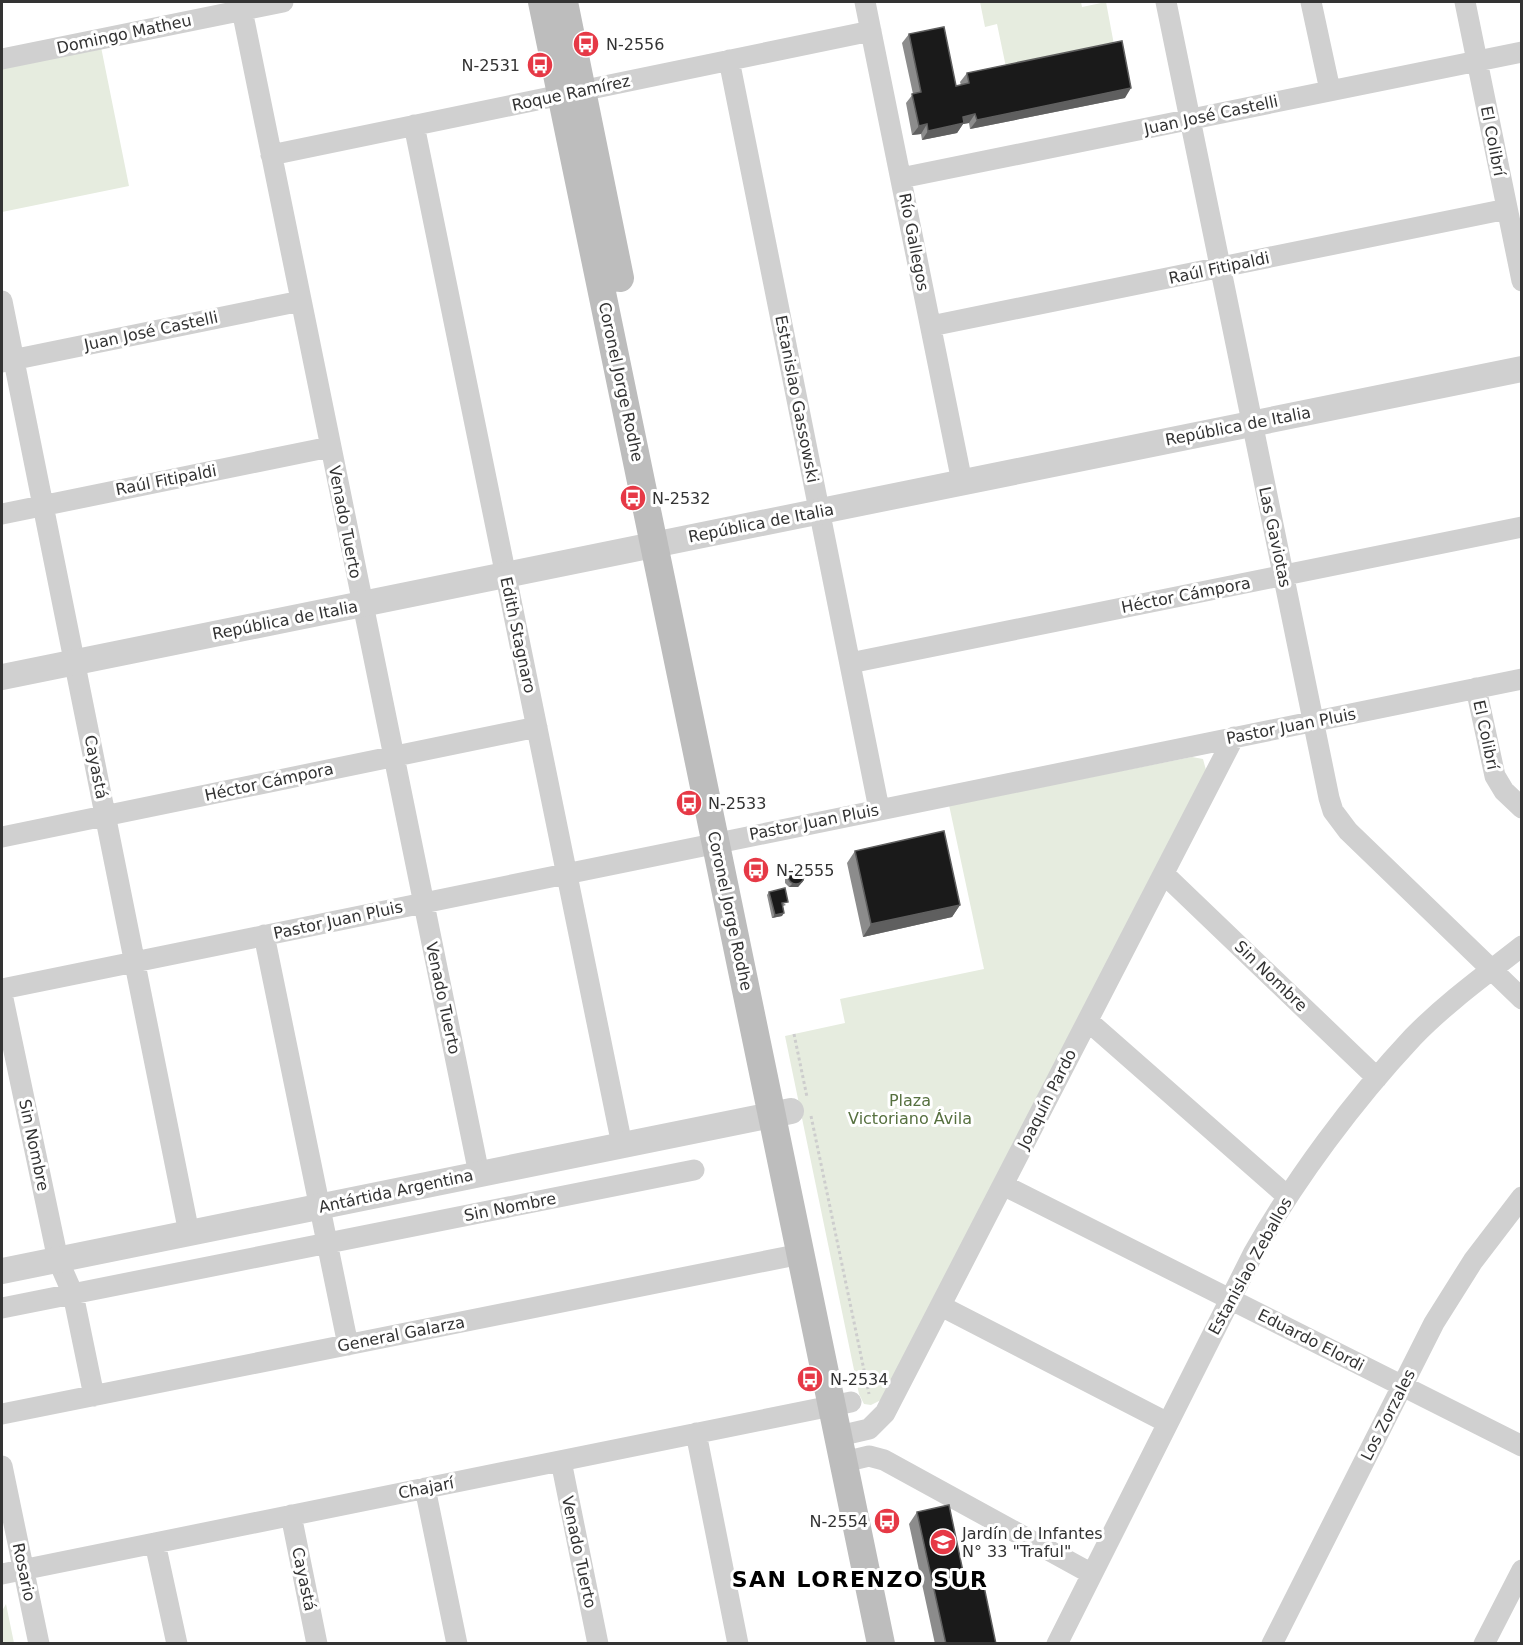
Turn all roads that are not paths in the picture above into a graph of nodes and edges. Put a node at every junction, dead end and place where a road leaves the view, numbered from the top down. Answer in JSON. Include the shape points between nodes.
{"nodes":[{"id":1,"x":283,"y":2,"type":"edge"},
{"id":2,"x":542,"y":2,"type":"edge"},
{"id":3,"x":564,"y":2,"type":"edge"},
{"id":4,"x":865,"y":2,"type":"edge"},
{"id":5,"x":1166,"y":2,"type":"edge"},
{"id":6,"x":1311,"y":2,"type":"edge"},
{"id":7,"x":1465,"y":2,"type":"edge"},
{"id":8,"x":242,"y":10,"type":"junction"},
{"id":9,"x":871,"y":31,"type":"junction"},
{"id":10,"x":1521,"y":52,"type":"edge"},
{"id":11,"x":2,"y":59,"type":"edge"},
{"id":12,"x":729,"y":60,"type":"junction"},
{"id":13,"x":1477,"y":61,"type":"junction"},
{"id":14,"x":1330,"y":90,"type":"junction"},
{"id":15,"x":572,"y":93,"type":"junction"},
{"id":16,"x":1190,"y":119,"type":"junction"},
{"id":17,"x":414,"y":125,"type":"junction"},
{"id":18,"x":271,"y":155,"type":"junction"},
{"id":19,"x":901,"y":178,"type":"junction"},
{"id":20,"x":1507,"y":209,"type":"junction"},
{"id":21,"x":1220,"y":267,"type":"junction"},
{"id":22,"x":1521,"y":281,"type":"edge"},
{"id":23,"x":301,"y":300,"type":"junction"},
{"id":24,"x":2,"y":301,"type":"edge"},
{"id":25,"x":931,"y":326,"type":"junction"},
{"id":26,"x":8,"y":361,"type":"edge"},
{"id":27,"x":1521,"y":369,"type":"edge"},
{"id":28,"x":1252,"y":423,"type":"junction"},
{"id":29,"x":330,"y":447,"type":"junction"},
{"id":30,"x":962,"y":482,"type":"junction"},
{"id":31,"x":43,"y":505,"type":"junction"},
{"id":32,"x":819,"y":511,"type":"junction"},
{"id":33,"x":2,"y":514,"type":"edge"},
{"id":34,"x":1521,"y":527,"type":"edge"},
{"id":35,"x":664,"y":542,"type":"junction"},
{"id":36,"x":506,"y":575,"type":"junction"},
{"id":37,"x":1283,"y":576,"type":"junction"},
{"id":38,"x":362,"y":604,"type":"junction"},
{"id":39,"x":76,"y":662,"type":"junction"},
{"id":40,"x":850,"y":663,"type":"junction"},
{"id":41,"x":2,"y":677,"type":"edge"},
{"id":42,"x":1521,"y":679,"type":"edge"},
{"id":43,"x":1476,"y":688,"type":"junction"},
{"id":44,"x":1313,"y":721,"type":"junction"},
{"id":45,"x":537,"y":727,"type":"junction"},
{"id":46,"x":1234,"y":737,"type":"junction"},
{"id":47,"x":393,"y":757,"type":"junction"},
{"id":48,"x":1521,"y":808,"type":"edge"},
{"id":49,"x":879,"y":809,"type":"junction"},
{"id":50,"x":106,"y":816,"type":"junction"},
{"id":51,"x":2,"y":837,"type":"edge"},
{"id":52,"x":725,"y":841,"type":"junction"},
{"id":53,"x":566,"y":873,"type":"junction"},
{"id":54,"x":1164,"y":874,"type":"junction"},
{"id":55,"x":423,"y":902,"type":"junction"},
{"id":56,"x":264,"y":935,"type":"junction"},
{"id":57,"x":1521,"y":946,"type":"edge"},
{"id":58,"x":135,"y":962,"type":"junction"},
{"id":59,"x":1492,"y":970,"type":"junction"},
{"id":60,"x":2,"y":989,"type":"edge"},
{"id":61,"x":2,"y":994,"type":"edge"},
{"id":62,"x":1521,"y":999,"type":"edge"},
{"id":63,"x":1088,"y":1021,"type":"junction"},
{"id":64,"x":1377,"y":1078,"type":"junction"},
{"id":65,"x":796,"y":1111,"type":"junction"},
{"id":66,"x":622,"y":1145,"type":"junction"},
{"id":67,"x":694,"y":1170,"type":"dead end"},
{"id":68,"x":479,"y":1174,"type":"junction"},
{"id":69,"x":1003,"y":1185,"type":"junction"},
{"id":70,"x":1287,"y":1196,"type":"junction"},
{"id":71,"x":1521,"y":1197,"type":"edge"},
{"id":72,"x":318,"y":1207,"type":"junction"},
{"id":73,"x":189,"y":1233,"type":"junction"},
{"id":74,"x":326,"y":1243,"type":"junction"},
{"id":75,"x":801,"y":1254,"type":"junction"},
{"id":76,"x":58,"y":1260,"type":"junction"},
{"id":77,"x":2,"y":1271,"type":"edge"},
{"id":78,"x":73,"y":1294,"type":"junction"},
{"id":79,"x":1230,"y":1299,"type":"junction"},
{"id":80,"x":941,"y":1306,"type":"junction"},
{"id":81,"x":2,"y":1308,"type":"edge"},
{"id":82,"x":348,"y":1345,"type":"junction"},
{"id":83,"x":1402,"y":1386,"type":"junction"},
{"id":84,"x":94,"y":1396,"type":"junction"},
{"id":85,"x":852,"y":1404,"type":"junction"},
{"id":86,"x":2,"y":1414,"type":"edge"},
{"id":87,"x":1168,"y":1423,"type":"junction"},
{"id":88,"x":696,"y":1433,"type":"junction"},
{"id":89,"x":1521,"y":1446,"type":"edge"},
{"id":90,"x":851,"y":1447,"type":"junction"},
{"id":91,"x":561,"y":1461,"type":"junction"},
{"id":92,"x":2,"y":1466,"type":"edge"},
{"id":93,"x":425,"y":1488,"type":"junction"},
{"id":94,"x":291,"y":1515,"type":"junction"},
{"id":95,"x":155,"y":1543,"type":"junction"},
{"id":96,"x":23,"y":1570,"type":"junction"},
{"id":97,"x":1521,"y":1570,"type":"edge"},
{"id":98,"x":2,"y":1574,"type":"edge"},
{"id":99,"x":1092,"y":1574,"type":"junction"},
{"id":100,"x":1486,"y":1643,"type":"edge"},
{"id":101,"x":39,"y":1644,"type":"edge"},
{"id":102,"x":177,"y":1644,"type":"edge"},
{"id":103,"x":317,"y":1644,"type":"edge"},
{"id":104,"x":457,"y":1644,"type":"edge"},
{"id":105,"x":598,"y":1644,"type":"edge"},
{"id":106,"x":738,"y":1644,"type":"edge"},
{"id":107,"x":881,"y":1644,"type":"edge"},
{"id":108,"x":901,"y":1644,"type":"edge"},
{"id":109,"x":1057,"y":1644,"type":"edge"},
{"id":110,"x":1272,"y":1644,"type":"edge"}],
"edges":[{"from":1,"to":8,"type":"street","name":"Domingo Matheu"},
{"from":2,"to":15,"type":"main road","name":"Coronel Jorge Rodhe"},
{"from":3,"to":15,"type":"main road","name":"Coronel Jorge Rodhe"},
{"from":4,"to":9,"type":"street","name":"Río Gallegos"},
{"from":5,"to":16,"type":"street","name":"Las Gaviotas"},
{"from":6,"to":14,"type":"street"},
{"from":7,"to":13,"type":"street","name":"El Colibrí"},
{"from":8,"to":11,"type":"street","name":"Domingo Matheu"},
{"from":8,"to":18,"type":"street","name":"Venado Tuerto"},
{"from":9,"to":12,"type":"street","name":"Roque Ramírez"},
{"from":9,"to":19,"type":"street","name":"Río Gallegos"},
{"from":10,"to":13,"type":"street","name":"Juan José Castelli"},
{"from":12,"to":15,"type":"street","name":"Roque Ramírez"},
{"from":12,"to":32,"type":"street","name":"Estanislao Gassowski"},
{"from":13,"to":14,"type":"street","name":"Juan José Castelli"},
{"from":13,"to":20,"type":"street","name":"El Colibrí"},
{"from":14,"to":16,"type":"street","name":"Juan José Castelli"},
{"from":15,"to":17,"type":"street","name":"Roque Ramírez"},
{"from":15,"to":35,"type":"main road","name":"Coronel Jorge Rodhe"},
{"from":16,"to":19,"type":"street","name":"Juan José Castelli"},
{"from":16,"to":21,"type":"street","name":"Las Gaviotas"},
{"from":17,"to":18,"type":"street","name":"Roque Ramírez"},
{"from":17,"to":36,"type":"street","name":"Edith Stagnaro"},
{"from":18,"to":23,"type":"street","name":"Venado Tuerto"},
{"from":19,"to":25,"type":"street","name":"Río Gallegos"},
{"from":20,"to":21,"type":"street","name":"Raúl Fitipaldi"},
{"from":20,"to":22,"type":"street","name":"El Colibrí"},
{"from":21,"to":25,"type":"street","name":"Raúl Fitipaldi"},
{"from":21,"to":28,"type":"street","name":"Las Gaviotas"},
{"from":23,"to":26,"type":"street","name":"Juan José Castelli"},
{"from":23,"to":29,"type":"street","name":"Venado Tuerto"},
{"from":24,"to":26,"type":"street","name":"Cayastá"},
{"from":25,"to":30,"type":"street","name":"Río Gallegos"},
{"from":26,"to":31,"type":"street","name":"Cayastá"},
{"from":27,"to":28,"type":"street","name":"República de Italia"},
{"from":28,"to":30,"type":"street","name":"República de Italia"},
{"from":28,"to":37,"type":"street","name":"Las Gaviotas"},
{"from":29,"to":31,"type":"street","name":"Raúl Fitipaldi"},
{"from":29,"to":38,"type":"street","name":"Venado Tuerto"},
{"from":30,"to":32,"type":"street","name":"República de Italia"},
{"from":31,"to":33,"type":"street","name":"Raúl Fitipaldi"},
{"from":31,"to":39,"type":"street","name":"Cayastá"},
{"from":32,"to":35,"type":"street","name":"República de Italia"},
{"from":32,"to":40,"type":"street","name":"Estanislao Gassowski"},
{"from":34,"to":37,"type":"street","name":"Héctor Cámpora"},
{"from":35,"to":36,"type":"street","name":"República de Italia"},
{"from":35,"to":52,"type":"main road","name":"Coronel Jorge Rodhe"},
{"from":36,"to":38,"type":"street","name":"República de Italia"},
{"from":36,"to":45,"type":"street","name":"Edith Stagnaro"},
{"from":37,"to":40,"type":"street","name":"Héctor Cámpora"},
{"from":37,"to":44,"type":"street","name":"Las Gaviotas"},
{"from":38,"to":39,"type":"street","name":"República de Italia"},
{"from":38,"to":47,"type":"street","name":"Venado Tuerto"},
{"from":39,"to":41,"type":"street","name":"República de Italia"},
{"from":39,"to":50,"type":"street","name":"Cayastá"},
{"from":40,"to":49,"type":"street","name":"Estanislao Gassowski"},
{"from":42,"to":43,"type":"street","name":"Pastor Juan Pluis"},
{"from":43,"to":44,"type":"street","name":"Pastor Juan Pluis"},
{"from":43,"to":48,"type":"street","name":"El Colibrí","via":[[1495,776]]},
{"from":44,"to":46,"type":"street","name":"Pastor Juan Pluis"},
{"from":44,"to":59,"type":"street","name":"Las Gaviotas","via":[[1329,798],[1340,822]]},
{"from":45,"to":47,"type":"street","name":"Héctor Cámpora"},
{"from":45,"to":53,"type":"street","name":"Edith Stagnaro"},
{"from":46,"to":49,"type":"street","name":"Pastor Juan Pluis"},
{"from":46,"to":54,"type":"street","name":"Joaquín Pardo"},
{"from":47,"to":50,"type":"street","name":"Héctor Cámpora"},
{"from":47,"to":55,"type":"street","name":"Venado Tuerto"},
{"from":49,"to":52,"type":"street","name":"Pastor Juan Pluis"},
{"from":50,"to":51,"type":"street","name":"Héctor Cámpora"},
{"from":50,"to":58,"type":"street","name":"Cayastá"},
{"from":52,"to":53,"type":"street","name":"Pastor Juan Pluis"},
{"from":52,"to":65,"type":"main road","name":"Coronel Jorge Rodhe"},
{"from":53,"to":55,"type":"street","name":"Pastor Juan Pluis"},
{"from":53,"to":66,"type":"street","name":"Edith Stagnaro"},
{"from":54,"to":63,"type":"street","name":"Joaquín Pardo"},
{"from":54,"to":64,"type":"street","name":"Sin Nombre"},
{"from":55,"to":56,"type":"street","name":"Pastor Juan Pluis"},
{"from":55,"to":68,"type":"street","name":"Venado Tuerto"},
{"from":56,"to":58,"type":"street","name":"Pastor Juan Pluis"},
{"from":56,"to":72,"type":"street"},
{"from":57,"to":59,"type":"street","name":"Estanislao Zeballos"},
{"from":58,"to":60,"type":"street","name":"Pastor Juan Pluis"},
{"from":58,"to":73,"type":"street","name":"Cayastá"},
{"from":59,"to":62,"type":"street","name":"Las Gaviotas"},
{"from":59,"to":64,"type":"street","name":"Estanislao Zeballos","via":[[1427,1024]]},
{"from":61,"to":76,"type":"street","name":"Sin Nombre"},
{"from":63,"to":69,"type":"street","name":"Joaquín Pardo"},
{"from":63,"to":70,"type":"street"},
{"from":64,"to":70,"type":"street","name":"Estanislao Zeballos"},
{"from":65,"to":66,"type":"street","name":"Antártida Argentina"},
{"from":65,"to":75,"type":"main road","name":"Coronel Jorge Rodhe"},
{"from":65,"to":85,"type":"main road","name":"Coronel Jorge Rodhe"},
{"from":66,"to":68,"type":"street","name":"Antártida Argentina"},
{"from":67,"to":74,"type":"street","name":"Sin Nombre"},
{"from":68,"to":72,"type":"street","name":"Antártida Argentina"},
{"from":69,"to":79,"type":"street","name":"Eduardo Elordi"},
{"from":69,"to":80,"type":"street","name":"Joaquín Pardo"},
{"from":70,"to":79,"type":"street","name":"Estanislao Zeballos"},
{"from":71,"to":83,"type":"street","name":"Los Zorzales","via":[[1452,1293]]},
{"from":72,"to":73,"type":"street","name":"Antártida Argentina"},
{"from":72,"to":74,"type":"street"},
{"from":73,"to":76,"type":"street","name":"Antártida Argentina"},
{"from":74,"to":78,"type":"street","name":"Sin Nombre"},
{"from":74,"to":82,"type":"street"},
{"from":75,"to":82,"type":"street","name":"General Galarza"},
{"from":75,"to":85,"type":"main road","name":"Coronel Jorge Rodhe"},
{"from":76,"to":77,"type":"street","name":"Antártida Argentina"},
{"from":76,"to":78,"type":"street","name":"Sin Nombre"},
{"from":78,"to":81,"type":"street","name":"Sin Nombre"},
{"from":78,"to":84,"type":"street","name":"Sin Nombre"},
{"from":79,"to":83,"type":"street","name":"Eduardo Elordi"},
{"from":79,"to":87,"type":"street","name":"Estanislao Zeballos"},
{"from":80,"to":87,"type":"street"},
{"from":80,"to":90,"type":"street","name":"Joaquín Pardo","via":[[882,1418]]},
{"from":82,"to":84,"type":"street","name":"General Galarza"},
{"from":83,"to":89,"type":"street","name":"Eduardo Elordi"},
{"from":83,"to":110,"type":"street","name":"Los Zorzales"},
{"from":84,"to":86,"type":"street","name":"General Galarza"},
{"from":85,"to":88,"type":"street","name":"Chajarí"},
{"from":85,"to":90,"type":"main road","name":"Coronel Jorge Rodhe"},
{"from":87,"to":99,"type":"street","name":"Estanislao Zeballos"},
{"from":88,"to":91,"type":"street","name":"Chajarí"},
{"from":88,"to":106,"type":"street"},
{"from":90,"to":99,"type":"street","via":[[888,1462]]},
{"from":90,"to":107,"type":"main road","name":"Coronel Jorge Rodhe"},
{"from":90,"to":108,"type":"main road","name":"Coronel Jorge Rodhe"},
{"from":91,"to":93,"type":"street","name":"Chajarí"},
{"from":91,"to":105,"type":"street","name":"Venado Tuerto"},
{"from":92,"to":96,"type":"street","name":"Rosario"},
{"from":93,"to":94,"type":"street","name":"Chajarí"},
{"from":93,"to":104,"type":"street"},
{"from":94,"to":95,"type":"street","name":"Chajarí"},
{"from":94,"to":103,"type":"street","name":"Cayastá"},
{"from":95,"to":96,"type":"street","name":"Chajarí"},
{"from":95,"to":102,"type":"street"},
{"from":96,"to":98,"type":"street","name":"Chajarí"},
{"from":96,"to":101,"type":"street","name":"Rosario"},
{"from":97,"to":100,"type":"street"},
{"from":99,"to":109,"type":"street","name":"Estanislao Zeballos"}]}
